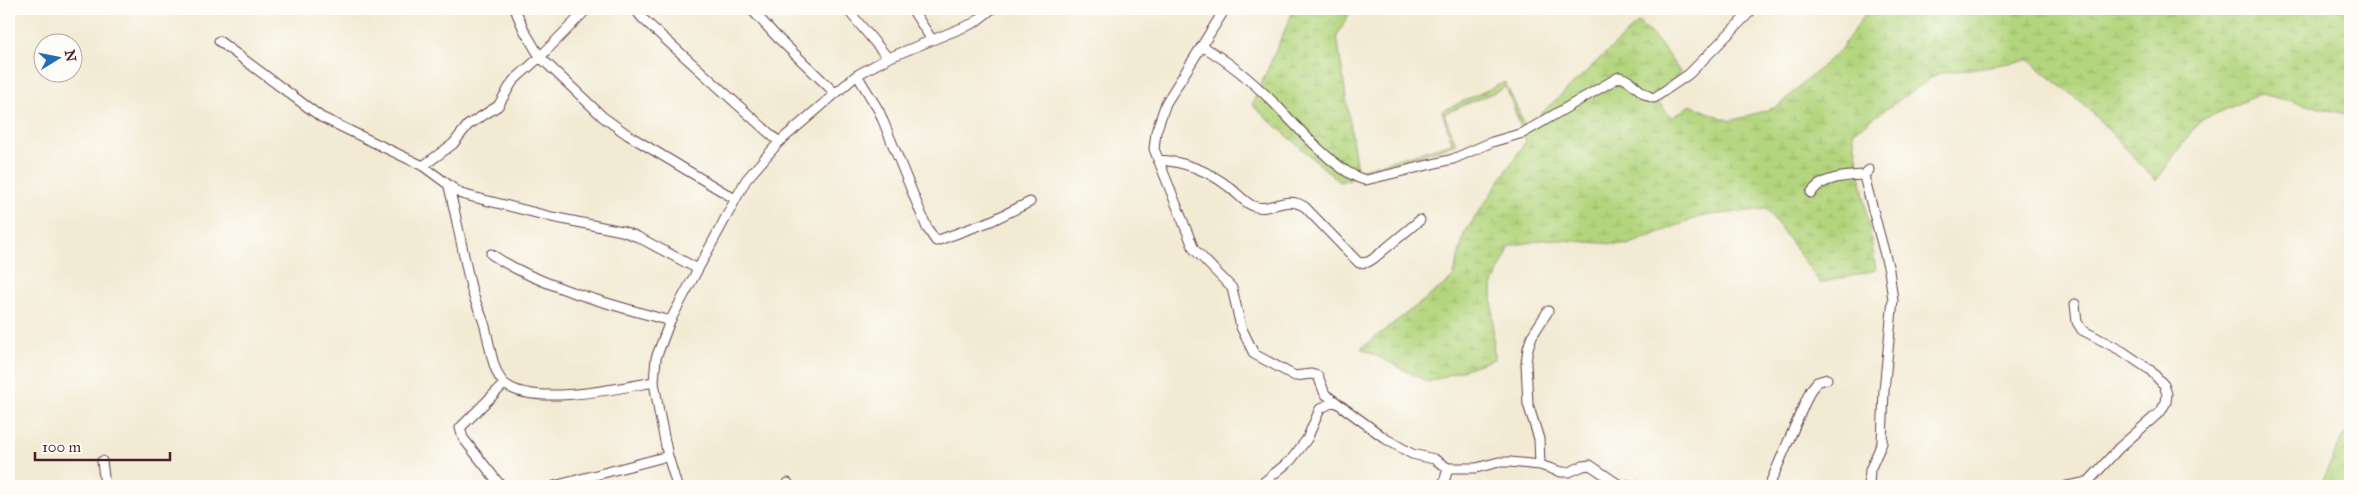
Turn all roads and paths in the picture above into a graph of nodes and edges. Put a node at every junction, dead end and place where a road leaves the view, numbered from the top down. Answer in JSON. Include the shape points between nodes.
{"nodes":[{"id":1,"x":515,"y":9,"type":"edge"},
{"id":2,"x":587,"y":9,"type":"edge"},
{"id":3,"x":635,"y":9,"type":"edge"},
{"id":4,"x":751,"y":9,"type":"edge"},
{"id":5,"x":847,"y":9,"type":"edge"},
{"id":6,"x":912,"y":9,"type":"edge"},
{"id":7,"x":990,"y":9,"type":"edge"},
{"id":8,"x":1225,"y":9,"type":"edge"},
{"id":9,"x":1753,"y":9,"type":"edge"},
{"id":10,"x":932,"y":40,"type":"junction"},
{"id":11,"x":219,"y":41,"type":"dead end"},
{"id":12,"x":1202,"y":46,"type":"junction"},
{"id":13,"x":540,"y":57,"type":"junction"},
{"id":14,"x":888,"y":58,"type":"junction"},
{"id":15,"x":857,"y":75,"type":"junction"},
{"id":16,"x":835,"y":92,"type":"junction"},
{"id":17,"x":778,"y":142,"type":"junction"},
{"id":18,"x":1158,"y":160,"type":"junction"},
{"id":19,"x":423,"y":166,"type":"junction"},
{"id":20,"x":449,"y":187,"type":"junction"},
{"id":21,"x":1811,"y":193,"type":"dead end"},
{"id":22,"x":734,"y":199,"type":"junction"},
{"id":23,"x":1030,"y":202,"type":"dead end"},
{"id":24,"x":1420,"y":220,"type":"dead end"},
{"id":25,"x":491,"y":254,"type":"dead end"},
{"id":26,"x":698,"y":269,"type":"junction"},
{"id":27,"x":2075,"y":304,"type":"dead end"},
{"id":28,"x":1548,"y":311,"type":"dead end"},
{"id":29,"x":670,"y":321,"type":"junction"},
{"id":30,"x":1827,"y":379,"type":"dead end"},
{"id":31,"x":654,"y":382,"type":"junction"},
{"id":32,"x":504,"y":384,"type":"junction"},
{"id":33,"x":1334,"y":401,"type":"junction"},
{"id":34,"x":668,"y":456,"type":"junction"},
{"id":35,"x":102,"y":461,"type":"dead end"},
{"id":36,"x":1540,"y":465,"type":"junction"},
{"id":37,"x":1448,"y":468,"type":"junction"},
{"id":38,"x":105,"y":486,"type":"edge"},
{"id":39,"x":501,"y":486,"type":"edge"},
{"id":40,"x":554,"y":486,"type":"edge"},
{"id":41,"x":677,"y":486,"type":"edge"},
{"id":42,"x":1259,"y":486,"type":"edge"},
{"id":43,"x":1444,"y":486,"type":"edge"},
{"id":44,"x":1637,"y":486,"type":"edge"},
{"id":45,"x":1769,"y":486,"type":"edge"},
{"id":46,"x":1869,"y":486,"type":"edge"},
{"id":47,"x":2067,"y":486,"type":"edge"}],
"edges":[{"from":1,"to":13,"type":"street"},
{"from":2,"to":13,"type":"street"},
{"from":3,"to":17,"type":"street"},
{"from":4,"to":16,"type":"street"},
{"from":5,"to":14,"type":"street"},
{"from":6,"to":10,"type":"street"},
{"from":7,"to":10,"type":"street","via":[[974,23]]},
{"from":8,"to":12,"type":"street"},
{"from":9,"to":12,"type":"street","via":[[1689,74],[1654,98],[1619,77],[1523,134],[1492,142],[1453,159],[1366,180],[1356,178],[1339,167],[1255,85]]},
{"from":10,"to":14,"type":"street"},
{"from":11,"to":19,"type":"street","via":[[321,117]]},
{"from":12,"to":18,"type":"street","via":[[1166,103],[1154,140]]},
{"from":13,"to":19,"type":"street","via":[[513,81],[498,106],[468,125],[453,144]]},
{"from":13,"to":22,"type":"street","via":[[628,135]]},
{"from":14,"to":15,"type":"street"},
{"from":15,"to":16,"type":"street"},
{"from":15,"to":23,"type":"street","via":[[879,111],[927,228],[936,241],[991,221]]},
{"from":16,"to":17,"type":"street"},
{"from":17,"to":22,"type":"street"},
{"from":18,"to":24,"type":"street","via":[[1178,162],[1204,172],[1254,206],[1290,201],[1299,203],[1358,263],[1373,260]]},
{"from":18,"to":33,"type":"street","via":[[1194,249],[1232,288],[1241,327],[1254,354],[1295,376],[1318,376],[1325,394]]},
{"from":19,"to":20,"type":"street"},
{"from":20,"to":26,"type":"street","via":[[461,194],[622,231]]},
{"from":20,"to":32,"type":"street","via":[[471,288],[484,322],[496,371]]},
{"from":21,"to":46,"type":"street","via":[[1815,186],[1867,173],[1889,270],[1893,300],[1882,443],[1870,470]]},
{"from":22,"to":26,"type":"street"},
{"from":25,"to":29,"type":"street","via":[[567,290]]},
{"from":26,"to":29,"type":"street"},
{"from":27,"to":47,"type":"street","via":[[2077,322],[2082,330],[2150,370],[2164,385],[2167,394],[2161,411],[2113,454],[2088,482]]},
{"from":28,"to":36,"type":"street","via":[[1532,336],[1526,364],[1528,404],[1540,439]]},
{"from":29,"to":31,"type":"street","via":[[656,358]]},
{"from":30,"to":45,"type":"street","via":[[1817,382],[1810,391]]},
{"from":31,"to":32,"type":"street","via":[[556,395],[525,393]]},
{"from":31,"to":34,"type":"street"},
{"from":32,"to":39,"type":"street","via":[[460,428],[463,438]]},
{"from":33,"to":37,"type":"street","via":[[1396,446]]},
{"from":33,"to":42,"type":"street","via":[[1320,409],[1307,439],[1291,460]]},
{"from":34,"to":40,"type":"street"},
{"from":34,"to":41,"type":"street"},
{"from":35,"to":38,"type":"street"},
{"from":36,"to":37,"type":"street","via":[[1499,462],[1476,468]]},
{"from":36,"to":44,"type":"street","via":[[1561,472],[1590,465],[1618,484]]},
{"from":37,"to":43,"type":"street"}]}
